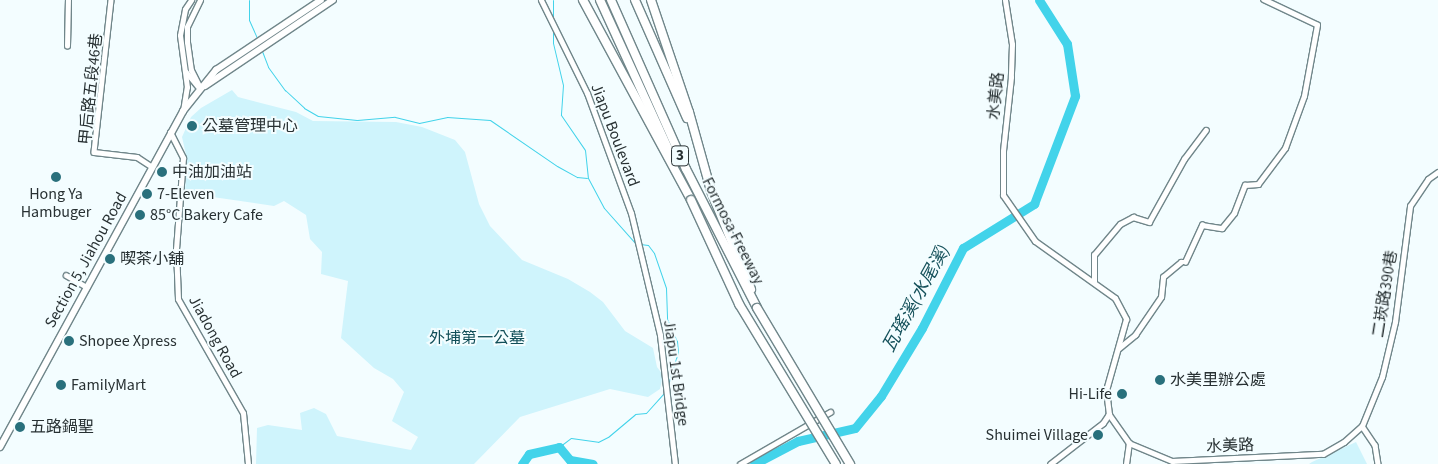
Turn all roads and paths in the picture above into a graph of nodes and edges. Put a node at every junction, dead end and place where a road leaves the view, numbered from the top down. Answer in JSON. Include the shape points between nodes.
{"nodes":[{"id":1,"x":68,"y":0,"type":"edge"},
{"id":2,"x":111,"y":0,"type":"edge"},
{"id":3,"x":191,"y":0,"type":"edge"},
{"id":4,"x":200,"y":0,"type":"edge"},
{"id":5,"x":321,"y":0,"type":"edge"},
{"id":6,"x":333,"y":0,"type":"edge"},
{"id":7,"x":541,"y":0,"type":"edge"},
{"id":8,"x":583,"y":0,"type":"edge"},
{"id":9,"x":600,"y":0,"type":"edge"},
{"id":10,"x":611,"y":0,"type":"edge"},
{"id":11,"x":635,"y":0,"type":"edge"},
{"id":12,"x":651,"y":0,"type":"edge"},
{"id":13,"x":1005,"y":0,"type":"edge"},
{"id":14,"x":1264,"y":0,"type":"edge"},
{"id":15,"x":67,"y":46,"type":"dead end"},
{"id":16,"x":185,"y":72,"type":"junction"},
{"id":17,"x":213,"y":77,"type":"junction"},
{"id":18,"x":200,"y":88,"type":"junction"},
{"id":19,"x":183,"y":111,"type":"junction"},
{"id":20,"x":1206,"y":130,"type":"dead end"},
{"id":21,"x":170,"y":132,"type":"junction"},
{"id":22,"x":700,"y":147,"type":"junction"},
{"id":23,"x":151,"y":166,"type":"junction"},
{"id":24,"x":1438,"y":172,"type":"edge"},
{"id":25,"x":691,"y":200,"type":"junction"},
{"id":26,"x":66,"y":275,"type":"dead end"},
{"id":27,"x":1094,"y":281,"type":"junction"},
{"id":28,"x":650,"y":286,"type":"joint"},
{"id":29,"x":87,"y":287,"type":"junction"},
{"id":30,"x":757,"y":308,"type":"junction"},
{"id":31,"x":1119,"y":348,"type":"junction"},
{"id":32,"x":830,"y":412,"type":"dead end"},
{"id":33,"x":1109,"y":414,"type":"junction"},
{"id":34,"x":1362,"y":426,"type":"junction"},
{"id":35,"x":1129,"y":443,"type":"junction"},
{"id":36,"x":0,"y":447,"type":"edge"},
{"id":37,"x":248,"y":464,"type":"edge"},
{"id":38,"x":675,"y":464,"type":"edge"},
{"id":39,"x":740,"y":464,"type":"edge"},
{"id":40,"x":836,"y":464,"type":"edge"},
{"id":41,"x":850,"y":464,"type":"edge"},
{"id":42,"x":1050,"y":464,"type":"edge"},
{"id":43,"x":1126,"y":464,"type":"edge"},
{"id":44,"x":1378,"y":464,"type":"edge"}],
"edges":[{"from":1,"to":15,"type":"street"},
{"from":2,"to":23,"type":"street","name":"甲后路五段46巷","via":[[94,152],[137,157]]},
{"from":3,"to":16,"type":"street","via":[[185,9],[180,34]]},
{"from":4,"to":18,"type":"street","via":[[187,27],[187,42],[191,70]]},
{"from":5,"to":17,"type":"main road"},
{"from":6,"to":17,"type":"main road"},
{"from":7,"to":28,"type":"street","name":"Jiapu Boulevard","via":[[609,148]]},
{"from":8,"to":25,"type":"highway"},
{"from":9,"to":25,"type":"highway","name":"Formosa Freeway","number":"3"},
{"from":10,"to":30,"type":"highway","name":"Formosa Freeway","number":"3","via":[[686,169]]},
{"from":11,"to":22,"type":"highway"},
{"from":12,"to":22,"type":"highway"},
{"from":13,"to":27,"type":"street","name":"水美路","via":[[1011,69],[1003,151],[1003,195],[1035,241]]},
{"from":14,"to":31,"type":"street","via":[[1317,25],[1304,96],[1285,148],[1258,184],[1245,185],[1234,214],[1222,228],[1202,225],[1185,262],[1163,277],[1161,298],[1135,334]]},
{"from":16,"to":18,"type":"street"},
{"from":16,"to":19,"type":"street"},
{"from":17,"to":18,"type":"main road"},
{"from":18,"to":19,"type":"main road","name":"Section 5, Jiahou Road"},
{"from":19,"to":21,"type":"main road","name":"Section 5, Jiahou Road"},
{"from":20,"to":27,"type":"street","via":[[1184,159],[1149,222],[1133,217],[1120,224],[1098,249],[1094,255]]},
{"from":21,"to":23,"type":"main road","name":"Section 5, Jiahou Road"},
{"from":21,"to":37,"type":"street","name":"Jiadong Road","via":[[183,158],[176,249],[178,299],[243,414]]},
{"from":22,"to":30,"type":"highway","via":[[712,191]]},
{"from":23,"to":29,"type":"main road","name":"Section 5, Jiahou Road"},
{"from":24,"to":34,"type":"street","name":"二崁路390巷","via":[[1428,179],[1410,206],[1395,322],[1382,377]]},
{"from":25,"to":40,"type":"highway","name":"Formosa Freeway","number":"3","bridge":true,"via":[[739,304]]},
{"from":26,"to":29,"type":"street"},
{"from":27,"to":31,"type":"street","name":"水美路","via":[[1115,298],[1124,312],[1126,327]]},
{"from":28,"to":38,"type":"street","name":"Jiapu 1st Bridge","via":[[664,359]]},
{"from":29,"to":36,"type":"main road","name":"Section 5, Jiahou Road"},
{"from":30,"to":41,"type":"highway","name":"Formosa Freeway","number":"3","bridge":true},
{"from":31,"to":33,"type":"street","name":"水美路","via":[[1106,390]]},
{"from":32,"to":39,"type":"street"},
{"from":33,"to":35,"type":"street","name":"水美路"},
{"from":33,"to":42,"type":"street","via":[[1103,423]]},
{"from":34,"to":35,"type":"street","name":"水美路","via":[[1323,454],[1177,462],[1163,460]]},
{"from":34,"to":44,"type":"street","via":[[1375,445]]},
{"from":35,"to":43,"type":"street"}]}
